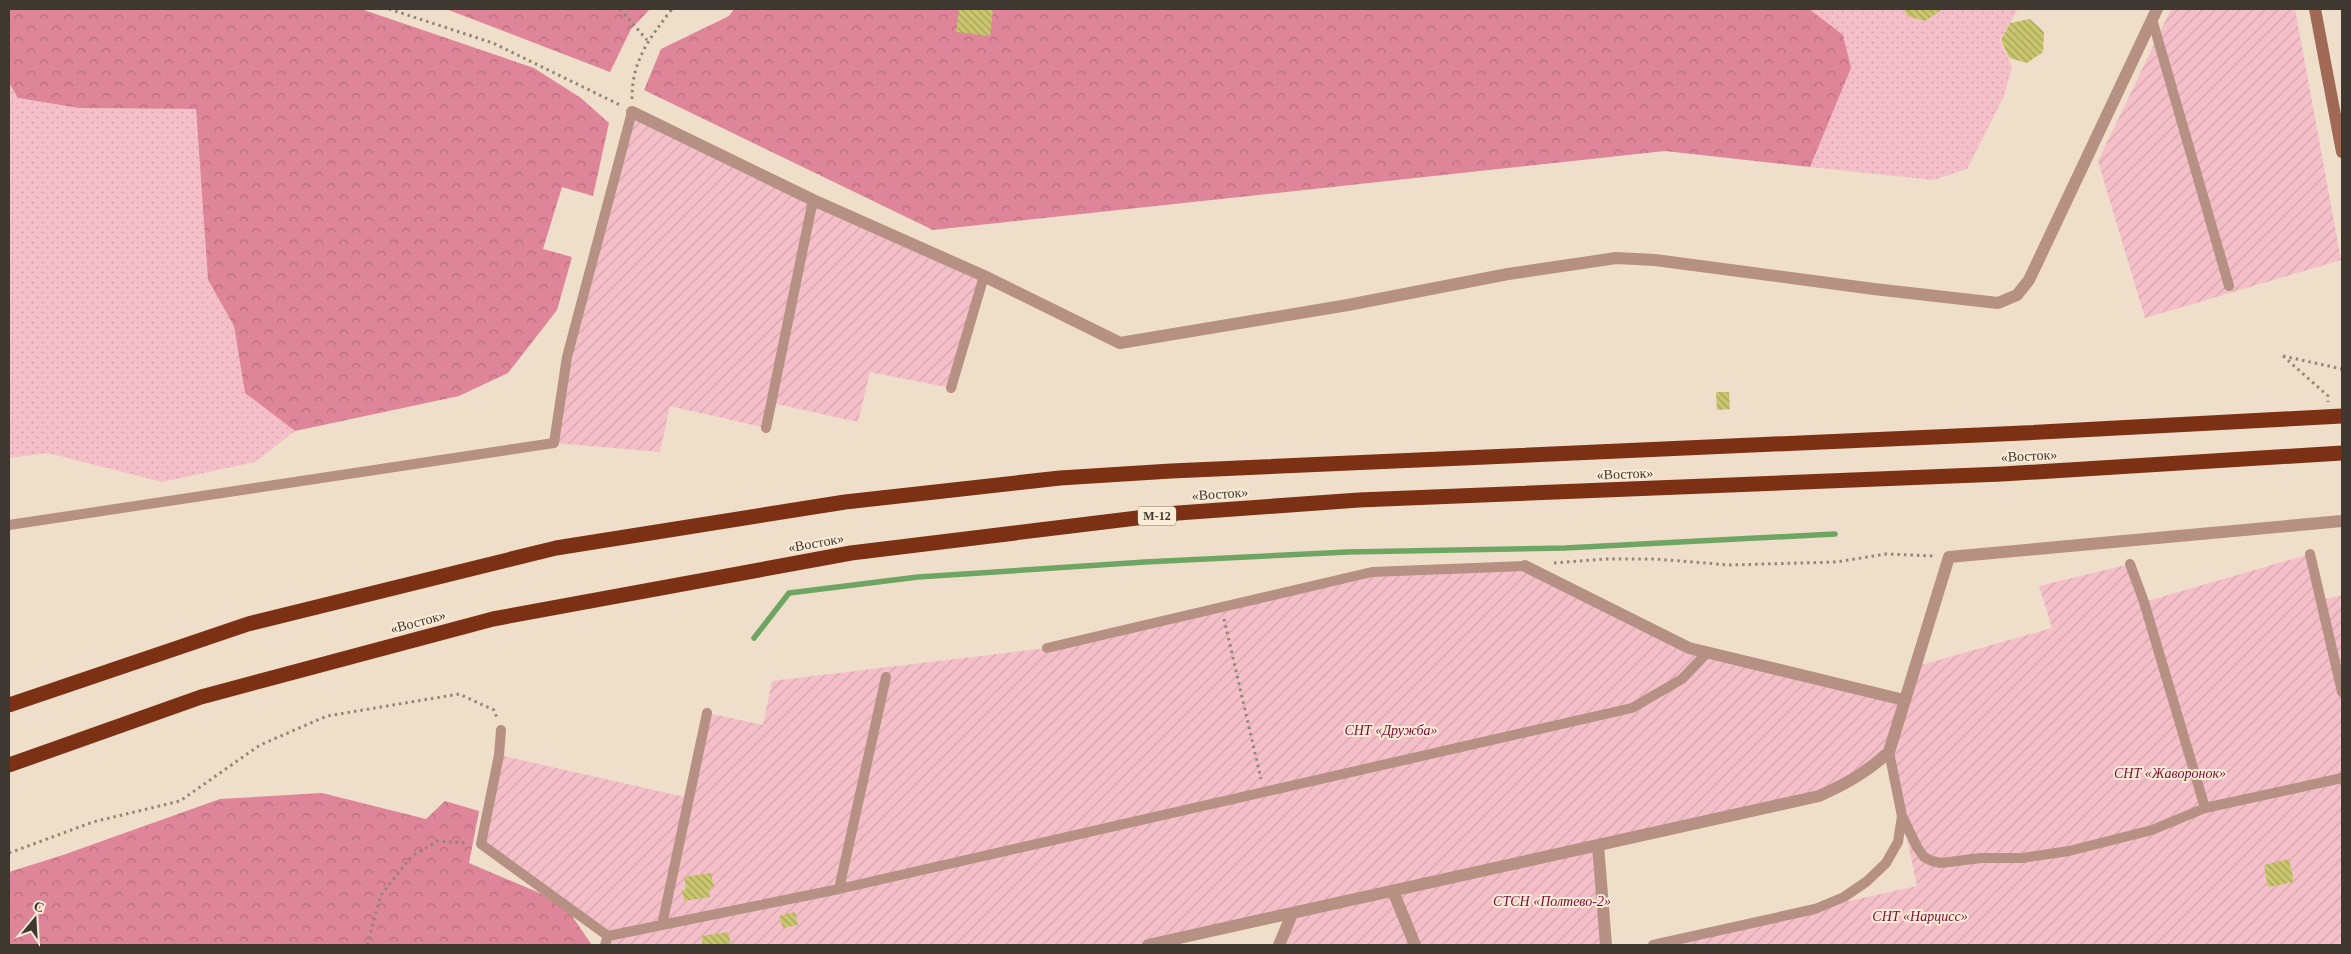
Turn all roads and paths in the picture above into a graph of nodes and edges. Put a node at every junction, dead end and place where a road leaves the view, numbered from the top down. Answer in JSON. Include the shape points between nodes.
{"nodes":[{"id":1,"x":389,"y":9,"type":"edge"},
{"id":2,"x":620,"y":9,"type":"edge"},
{"id":3,"x":672,"y":9,"type":"edge"},
{"id":4,"x":2315,"y":9,"type":"edge"},
{"id":5,"x":2154,"y":14,"type":"edge"},
{"id":6,"x":647,"y":41,"type":"junction"},
{"id":7,"x":632,"y":112,"type":"junction"},
{"id":8,"x":2342,"y":152,"type":"edge"},
{"id":9,"x":813,"y":200,"type":"junction"},
{"id":10,"x":984,"y":276,"type":"junction"},
{"id":11,"x":2229,"y":286,"type":"dead end"},
{"id":12,"x":2342,"y":369,"type":"edge"},
{"id":13,"x":951,"y":388,"type":"dead end"},
{"id":14,"x":2336,"y":417,"type":"edge"},
{"id":15,"x":766,"y":428,"type":"dead end"},
{"id":16,"x":2338,"y":453,"type":"edge"},
{"id":17,"x":2342,"y":521,"type":"edge"},
{"id":18,"x":9,"y":525,"type":"edge"},
{"id":19,"x":2310,"y":554,"type":"dead end"},
{"id":20,"x":1949,"y":557,"type":"junction"},
{"id":21,"x":2130,"y":564,"type":"dead end"},
{"id":22,"x":1525,"y":566,"type":"junction"},
{"id":23,"x":1221,"y":607,"type":"junction"},
{"id":24,"x":1047,"y":648,"type":"dead end"},
{"id":25,"x":1707,"y":653,"type":"junction"},
{"id":26,"x":886,"y":677,"type":"dead end"},
{"id":27,"x":2342,"y":692,"type":"edge"},
{"id":28,"x":1904,"y":700,"type":"junction"},
{"id":29,"x":9,"y":705,"type":"edge"},
{"id":30,"x":707,"y":713,"type":"dead end"},
{"id":31,"x":502,"y":730,"type":"joint"},
{"id":32,"x":1889,"y":752,"type":"junction"},
{"id":33,"x":9,"y":765,"type":"edge"},
{"id":34,"x":2342,"y":778,"type":"edge"},
{"id":35,"x":1264,"y":792,"type":"junction"},
{"id":36,"x":2205,"y":808,"type":"junction"},
{"id":37,"x":1902,"y":816,"type":"junction"},
{"id":38,"x":481,"y":844,"type":"junction"},
{"id":39,"x":1598,"y":846,"type":"junction"},
{"id":40,"x":9,"y":853,"type":"edge"},
{"id":41,"x":839,"y":889,"type":"junction"},
{"id":42,"x":1393,"y":891,"type":"junction"},
{"id":43,"x":1292,"y":914,"type":"junction"},
{"id":44,"x":662,"y":925,"type":"junction"},
{"id":45,"x":606,"y":941,"type":"edge"},
{"id":46,"x":367,"y":945,"type":"edge"},
{"id":47,"x":1148,"y":945,"type":"edge"},
{"id":48,"x":1280,"y":945,"type":"edge"},
{"id":49,"x":1415,"y":945,"type":"edge"},
{"id":50,"x":1606,"y":945,"type":"edge"},
{"id":51,"x":1654,"y":945,"type":"edge"}],
"edges":[{"from":1,"to":7,"type":"path","via":[[493,43]]},
{"from":2,"to":6,"type":"path"},
{"from":3,"to":6,"type":"path"},
{"from":4,"to":8,"type":"street"},
{"from":5,"to":10,"type":"street","via":[[2029,280],[2017,295],[1998,302],[1616,258],[1508,274],[1120,344]]},
{"from":5,"to":11,"type":"lane"},
{"from":6,"to":7,"type":"path","via":[[632,78]]},
{"from":7,"to":9,"type":"street"},
{"from":7,"to":18,"type":"lane","via":[[567,357],[554,442]]},
{"from":9,"to":10,"type":"street"},
{"from":9,"to":15,"type":"lane"},
{"from":10,"to":13,"type":"lane"},
{"from":12,"to":14,"type":"path","via":[[2283,356],[2328,396]]},
{"from":14,"to":29,"type":"highway","name":"«Восток»","via":[[1171,471],[1060,478],[845,502],[556,548],[248,624]]},
{"from":16,"to":33,"type":"highway","name":"«Восток»","number":"М-12","via":[[1992,474],[1349,500],[1178,514],[850,554],[493,619],[201,697]]},
{"from":17,"to":20,"type":"street"},
{"from":19,"to":27,"type":"lane"},
{"from":20,"to":22,"type":"path","via":[[1886,554],[1836,562],[1729,565],[1604,559]]},
{"from":20,"to":28,"type":"street"},
{"from":21,"to":36,"type":"lane"},
{"from":22,"to":23,"type":"lane","via":[[1372,572]]},
{"from":22,"to":25,"type":"street","via":[[1690,648]]},
{"from":23,"to":24,"type":"lane"},
{"from":23,"to":35,"type":"path"},
{"from":25,"to":28,"type":"street"},
{"from":25,"to":35,"type":"lane","via":[[1682,679],[1632,708]]},
{"from":26,"to":41,"type":"lane"},
{"from":28,"to":32,"type":"street"},
{"from":30,"to":44,"type":"lane"},
{"from":31,"to":38,"type":"lane"},
{"from":31,"to":40,"type":"path","via":[[494,710],[460,694],[326,716],[260,745],[180,801],[93,822]]},
{"from":32,"to":37,"type":"lane"},
{"from":32,"to":39,"type":"street","via":[[1870,770],[1819,796]]},
{"from":34,"to":36,"type":"lane"},
{"from":35,"to":41,"type":"lane"},
{"from":36,"to":37,"type":"lane","via":[[2152,830],[2069,851],[2022,858],[1980,858],[1941,863],[1924,857]]},
{"from":37,"to":51,"type":"lane","via":[[1898,842],[1886,863],[1844,897],[1815,909]]},
{"from":38,"to":45,"type":"lane"},
{"from":38,"to":46,"type":"path","via":[[438,841],[411,857],[381,895]]},
{"from":39,"to":42,"type":"street"},
{"from":39,"to":50,"type":"street"},
{"from":41,"to":44,"type":"lane"},
{"from":42,"to":43,"type":"street"},
{"from":42,"to":49,"type":"street"},
{"from":43,"to":47,"type":"street"},
{"from":43,"to":48,"type":"street"},
{"from":44,"to":45,"type":"lane"}]}
